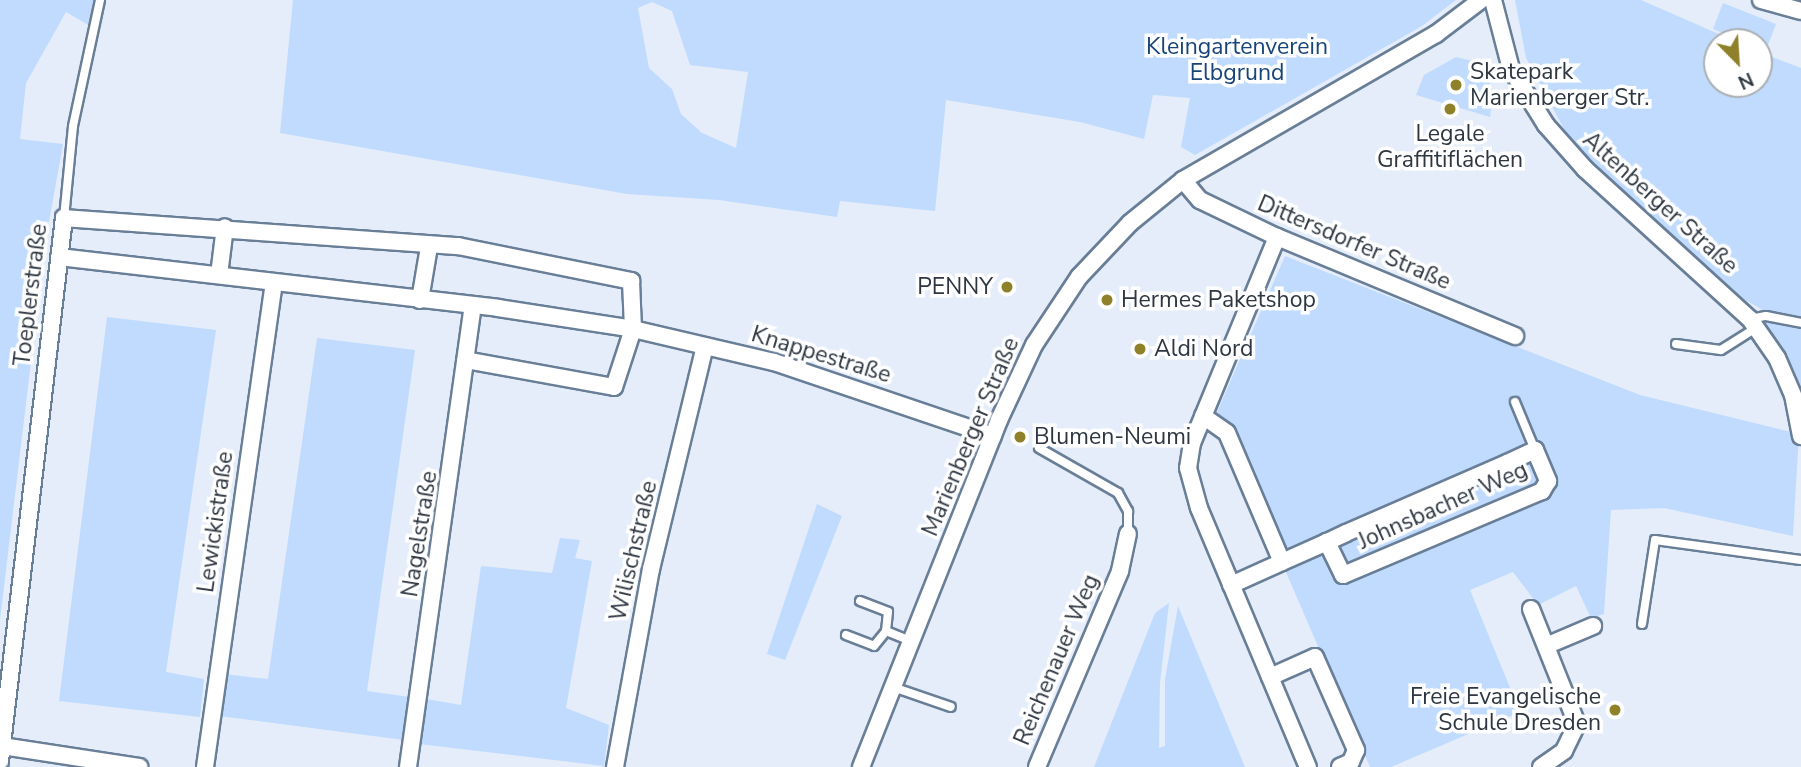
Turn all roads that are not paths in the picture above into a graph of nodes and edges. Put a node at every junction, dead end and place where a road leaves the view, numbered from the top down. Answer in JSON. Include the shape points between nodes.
{"nodes":[{"id":1,"x":100,"y":0,"type":"edge"},
{"id":2,"x":1481,"y":0,"type":"edge"},
{"id":3,"x":1493,"y":0,"type":"edge"},
{"id":4,"x":1761,"y":0,"type":"edge"},
{"id":5,"x":1791,"y":7,"type":"edge"},
{"id":6,"x":1183,"y":180,"type":"junction"},
{"id":7,"x":64,"y":218,"type":"junction"},
{"id":8,"x":225,"y":228,"type":"junction"},
{"id":9,"x":1277,"y":237,"type":"junction"},
{"id":10,"x":429,"y":247,"type":"junction"},
{"id":11,"x":59,"y":257,"type":"junction"},
{"id":12,"x":219,"y":275,"type":"junction"},
{"id":13,"x":274,"y":283,"type":"junction"},
{"id":14,"x":420,"y":300,"type":"junction"},
{"id":15,"x":473,"y":306,"type":"junction"},
{"id":16,"x":1753,"y":323,"type":"junction"},
{"id":17,"x":1801,"y":323,"type":"edge"},
{"id":18,"x":632,"y":329,"type":"junction"},
{"id":19,"x":1515,"y":336,"type":"dead end"},
{"id":20,"x":1676,"y":344,"type":"dead end"},
{"id":21,"x":705,"y":346,"type":"junction"},
{"id":22,"x":465,"y":360,"type":"junction"},
{"id":23,"x":1515,"y":402,"type":"dead end"},
{"id":24,"x":1203,"y":415,"type":"junction"},
{"id":25,"x":993,"y":436,"type":"junction"},
{"id":26,"x":1801,"y":436,"type":"edge"},
{"id":27,"x":1039,"y":448,"type":"dead end"},
{"id":28,"x":1535,"y":450,"type":"junction"},
{"id":29,"x":1128,"y":534,"type":"joint"},
{"id":30,"x":1327,"y":542,"type":"junction"},
{"id":31,"x":1801,"y":559,"type":"edge"},
{"id":32,"x":1282,"y":562,"type":"junction"},
{"id":33,"x":1231,"y":585,"type":"junction"},
{"id":34,"x":860,"y":601,"type":"dead end"},
{"id":35,"x":1531,"y":609,"type":"dead end"},
{"id":36,"x":1642,"y":624,"type":"dead end"},
{"id":37,"x":1593,"y":626,"type":"dead end"},
{"id":38,"x":886,"y":631,"type":"junction"},
{"id":39,"x":846,"y":635,"type":"dead end"},
{"id":40,"x":911,"y":641,"type":"junction"},
{"id":41,"x":1548,"y":645,"type":"junction"},
{"id":42,"x":1270,"y":677,"type":"junction"},
{"id":43,"x":893,"y":687,"type":"junction"},
{"id":44,"x":951,"y":708,"type":"dead end"},
{"id":45,"x":1,"y":753,"type":"edge"},
{"id":46,"x":139,"y":767,"type":"edge"},
{"id":47,"x":205,"y":767,"type":"edge"},
{"id":48,"x":408,"y":767,"type":"edge"},
{"id":49,"x":615,"y":767,"type":"edge"},
{"id":50,"x":861,"y":767,"type":"edge"},
{"id":51,"x":1037,"y":767,"type":"edge"},
{"id":52,"x":1308,"y":767,"type":"edge"},
{"id":53,"x":1340,"y":767,"type":"edge"},
{"id":54,"x":1541,"y":767,"type":"edge"}],
"edges":[{"from":1,"to":7,"type":"lane","name":"Toeplerstraße","via":[[73,126]]},
{"from":2,"to":6,"type":"street","name":"Marienberger Straße","via":[[1436,34]]},
{"from":3,"to":16,"type":"street","name":"Altenberger Straße","via":[[1511,69],[1546,125],[1585,169]]},
{"from":4,"to":5,"type":"street"},
{"from":6,"to":9,"type":"street","name":"Dittersdorfer Straße","via":[[1200,200]]},
{"from":6,"to":25,"type":"street","name":"Marienberger Straße","via":[[1114,238],[1079,277],[1034,345]]},
{"from":7,"to":8,"type":"street"},
{"from":7,"to":11,"type":"street","name":"Toeplerstraße"},
{"from":8,"to":10,"type":"street"},
{"from":8,"to":12,"type":"street"},
{"from":9,"to":19,"type":"street","name":"Dittersdorfer Straße"},
{"from":9,"to":24,"type":"street"},
{"from":10,"to":14,"type":"street"},
{"from":10,"to":18,"type":"street","via":[[458,246],[631,281]]},
{"from":11,"to":12,"type":"street","name":"Knappestraße"},
{"from":11,"to":45,"type":"street","name":"Toeplerstraße"},
{"from":12,"to":13,"type":"street","name":"Knappestraße"},
{"from":13,"to":14,"type":"street","name":"Knappestraße"},
{"from":13,"to":47,"type":"street","name":"Lewickistraße"},
{"from":14,"to":15,"type":"street","name":"Knappestraße"},
{"from":15,"to":18,"type":"street","name":"Knappestraße"},
{"from":15,"to":22,"type":"street","name":"Nagelstraße"},
{"from":16,"to":17,"type":"lane","via":[[1766,316]]},
{"from":16,"to":20,"type":"lane","via":[[1721,350]]},
{"from":16,"to":26,"type":"street","name":"Altenberger Straße","via":[[1777,358],[1793,395]]},
{"from":18,"to":21,"type":"street","name":"Knappestraße"},
{"from":18,"to":22,"type":"street","via":[[614,387]]},
{"from":21,"to":25,"type":"street","name":"Knappestraße","via":[[831,379]]},
{"from":21,"to":49,"type":"street","name":"Wilischstraße","via":[[651,569]]},
{"from":22,"to":48,"type":"street","name":"Nagelstraße"},
{"from":23,"to":28,"type":"lane"},
{"from":24,"to":32,"type":"street","via":[[1227,433]]},
{"from":24,"to":33,"type":"street","via":[[1189,454],[1189,478]]},
{"from":25,"to":40,"type":"street","name":"Marienberger Straße"},
{"from":27,"to":29,"type":"lane","name":"Reichenauer Weg","via":[[1118,493],[1128,511]]},
{"from":28,"to":30,"type":"street","name":"Johnsbacher Weg"},
{"from":28,"to":30,"type":"street","name":"Johnsbacher Weg","via":[[1548,481],[1542,491],[1343,575]]},
{"from":29,"to":51,"type":"street","name":"Reichenauer Weg","via":[[1124,569]]},
{"from":30,"to":32,"type":"street","name":"Johnsbacher Weg"},
{"from":31,"to":36,"type":"lane","via":[[1655,540]]},
{"from":32,"to":33,"type":"street","name":"Johnsbacher Weg"},
{"from":33,"to":42,"type":"street"},
{"from":34,"to":38,"type":"lane","via":[[888,611]]},
{"from":35,"to":41,"type":"street"},
{"from":37,"to":41,"type":"street"},
{"from":38,"to":39,"type":"lane","via":[[874,646]]},
{"from":38,"to":40,"type":"lane"},
{"from":40,"to":43,"type":"street","name":"Marienberger Straße"},
{"from":41,"to":54,"type":"street","via":[[1577,724],[1564,751]]},
{"from":42,"to":52,"type":"street"},
{"from":42,"to":53,"type":"street","via":[[1315,657],[1356,750],[1351,762]]},
{"from":43,"to":44,"type":"lane"},
{"from":43,"to":50,"type":"street","name":"Marienberger Straße"},
{"from":45,"to":46,"type":"street"}]}
